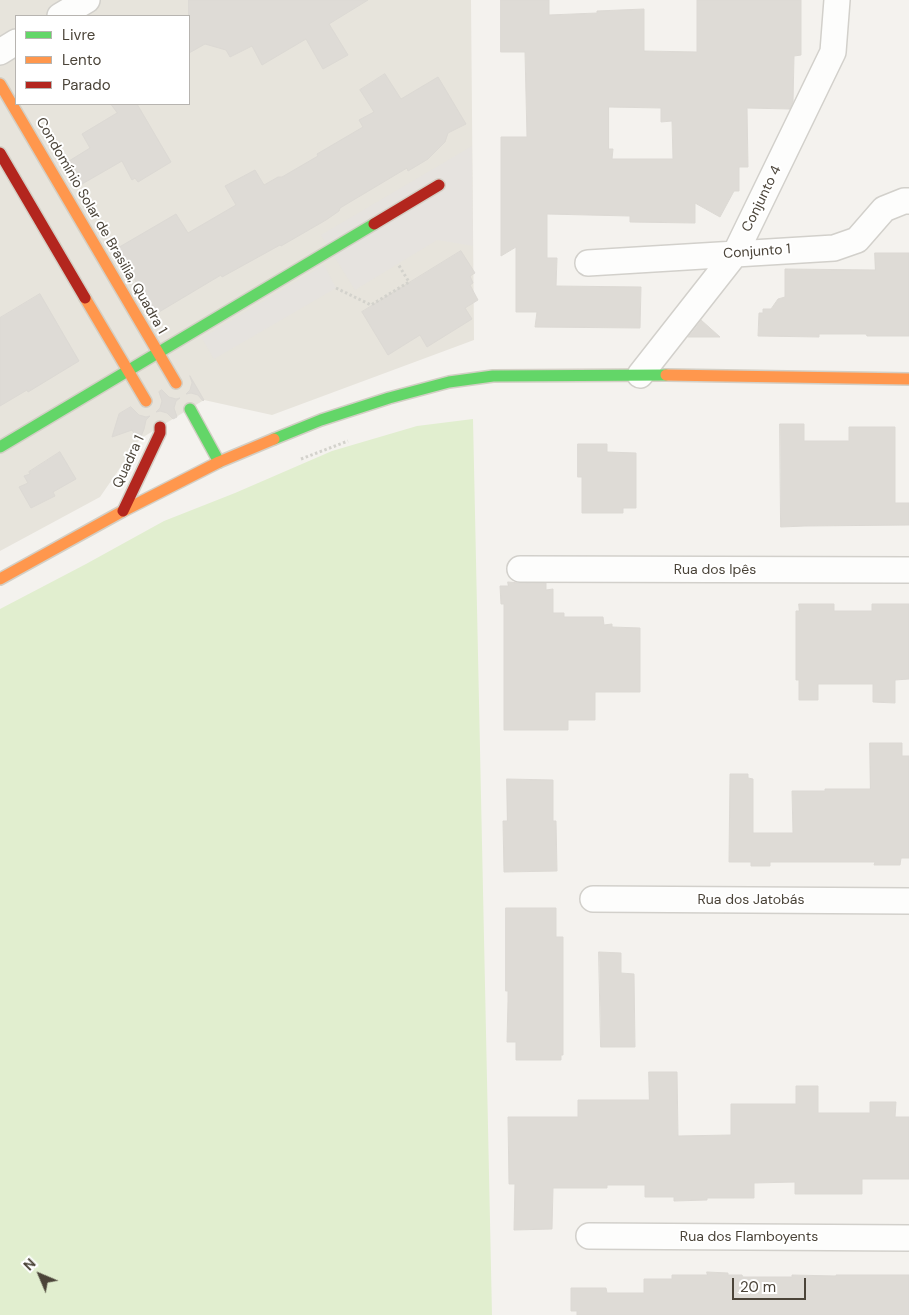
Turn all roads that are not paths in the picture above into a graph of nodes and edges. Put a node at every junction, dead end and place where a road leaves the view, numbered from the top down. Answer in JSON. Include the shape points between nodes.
{"nodes":[{"id":1,"x":87,"y":0,"type":"edge"},
{"id":2,"x":837,"y":0,"type":"edge"},
{"id":3,"x":62,"y":15,"type":"edge"},
{"id":4,"x":15,"y":43,"type":"edge"},
{"id":5,"x":0,"y":52,"type":"edge"},
{"id":6,"x":0,"y":84,"type":"edge"},
{"id":7,"x":0,"y":153,"type":"edge"},
{"id":8,"x":439,"y":185,"type":"dead end"},
{"id":9,"x":909,"y":201,"type":"edge"},
{"id":10,"x":735,"y":254,"type":"junction"},
{"id":11,"x":588,"y":263,"type":"dead end"},
{"id":12,"x":158,"y":352,"type":"junction"},
{"id":13,"x":128,"y":371,"type":"junction"},
{"id":14,"x":640,"y":374,"type":"junction"},
{"id":15,"x":909,"y":379,"type":"edge"},
{"id":16,"x":176,"y":383,"type":"dead end"},
{"id":17,"x":146,"y":401,"type":"dead end"},
{"id":18,"x":189,"y":415,"type":"dead end"},
{"id":19,"x":163,"y":429,"type":"dead end"},
{"id":20,"x":0,"y":446,"type":"edge"},
{"id":21,"x":219,"y":462,"type":"junction"},
{"id":22,"x":123,"y":511,"type":"junction"},
{"id":23,"x":520,"y":569,"type":"dead end"},
{"id":24,"x":909,"y":570,"type":"edge"},
{"id":25,"x":0,"y":579,"type":"edge"},
{"id":26,"x":593,"y":898,"type":"dead end"},
{"id":27,"x":909,"y":901,"type":"edge"},
{"id":28,"x":589,"y":1236,"type":"dead end"},
{"id":29,"x":909,"y":1238,"type":"edge"}],
"edges":[{"from":1,"to":3,"type":"street"},
{"from":2,"to":10,"type":"street","name":"Conjunto 4","via":[[833,52]]},
{"from":4,"to":5,"type":"street"},
{"from":6,"to":12,"type":"street","name":"Condomínio Solar de Brasilia, Quadra 1"},
{"from":7,"to":13,"type":"street"},
{"from":8,"to":12,"type":"street"},
{"from":9,"to":10,"type":"street","name":"Conjunto 1","via":[[884,209],[857,240],[834,248]]},
{"from":10,"to":11,"type":"street","name":"Conjunto 1"},
{"from":10,"to":14,"type":"street","name":"Conjunto 4"},
{"from":12,"to":13,"type":"street"},
{"from":12,"to":16,"type":"street","name":"Condomínio Solar de Brasilia, Quadra 1"},
{"from":13,"to":17,"type":"street"},
{"from":13,"to":20,"type":"street"},
{"from":14,"to":15,"type":"street"},
{"from":14,"to":21,"type":"street","via":[[493,376],[449,382],[321,420]]},
{"from":18,"to":21,"type":"street"},
{"from":19,"to":22,"type":"street","name":"Quadra 1"},
{"from":21,"to":22,"type":"street"},
{"from":22,"to":25,"type":"street"},
{"from":23,"to":24,"type":"street","name":"Rua dos Ipês"},
{"from":26,"to":27,"type":"street","name":"Rua dos Jatobás"},
{"from":28,"to":29,"type":"street","name":"Rua dos Flamboyents"}]}
